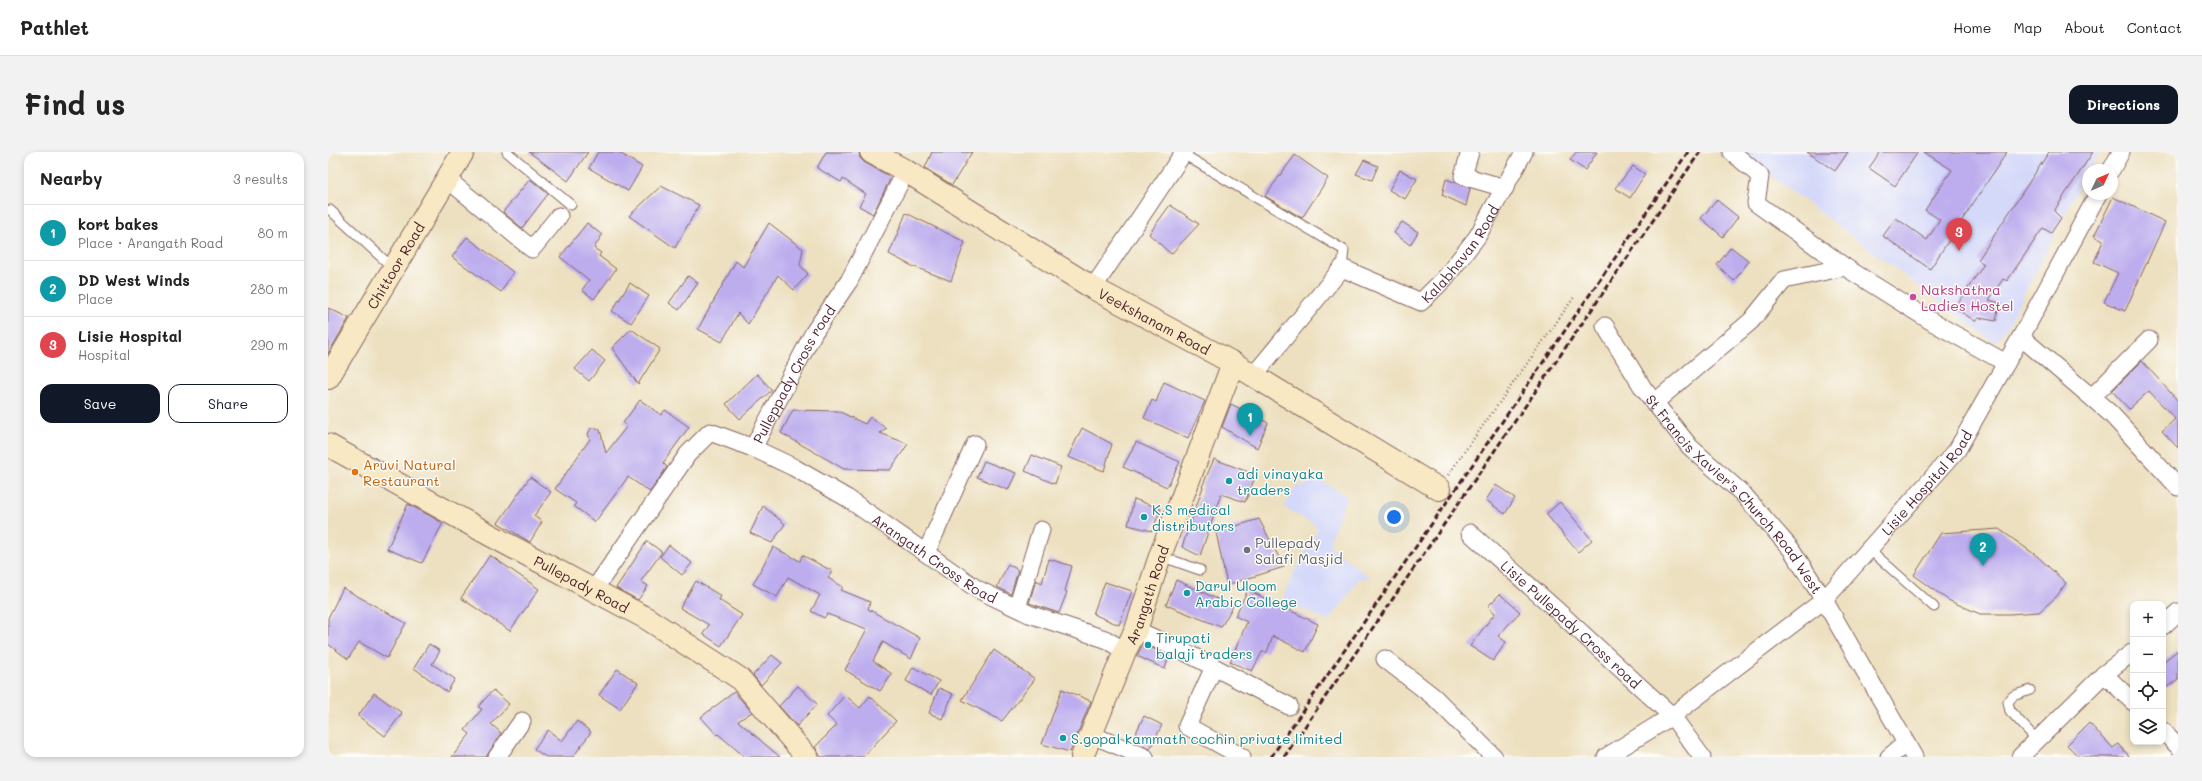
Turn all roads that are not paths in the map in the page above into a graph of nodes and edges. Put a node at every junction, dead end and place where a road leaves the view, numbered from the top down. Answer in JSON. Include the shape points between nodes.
{"nodes":[{"id":1,"x":463,"y":152,"type":"edge"},
{"id":2,"x":507,"y":152,"type":"edge"},
{"id":3,"x":871,"y":152,"type":"edge"},
{"id":4,"x":1470,"y":152,"type":"edge"},
{"id":5,"x":1524,"y":152,"type":"edge"},
{"id":6,"x":1732,"y":152,"type":"edge"},
{"id":7,"x":2121,"y":152,"type":"edge"},
{"id":8,"x":1182,"y":153,"type":"edge"},
{"id":9,"x":2114,"y":164,"type":"edge"},
{"id":10,"x":906,"y":171,"type":"junction"},
{"id":11,"x":447,"y":179,"type":"junction"},
{"id":12,"x":1505,"y":188,"type":"junction"},
{"id":13,"x":2095,"y":200,"type":"edge"},
{"id":14,"x":330,"y":210,"type":"dead end"},
{"id":15,"x":565,"y":210,"type":"joint"},
{"id":16,"x":1844,"y":267,"type":"junction"},
{"id":17,"x":393,"y":268,"type":"junction"},
{"id":18,"x":1342,"y":268,"type":"junction"},
{"id":19,"x":1093,"y":288,"type":"junction"},
{"id":20,"x":1605,"y":326,"type":"dead end"},
{"id":21,"x":2021,"y":337,"type":"junction"},
{"id":22,"x":2149,"y":340,"type":"dead end"},
{"id":23,"x":1233,"y":363,"type":"junction"},
{"id":24,"x":2006,"y":364,"type":"junction"},
{"id":25,"x":1254,"y":375,"type":"junction"},
{"id":26,"x":328,"y":377,"type":"edge"},
{"id":27,"x":2092,"y":397,"type":"junction"},
{"id":28,"x":1654,"y":403,"type":"junction"},
{"id":29,"x":975,"y":444,"type":"dead end"},
{"id":30,"x":328,"y":445,"type":"edge"},
{"id":31,"x":752,"y":448,"type":"junction"},
{"id":32,"x":2176,"y":479,"type":"edge"},
{"id":33,"x":1439,"y":489,"type":"road end"},
{"id":34,"x":1041,"y":530,"type":"dead end"},
{"id":35,"x":1470,"y":533,"type":"dead end"},
{"id":36,"x":1869,"y":549,"type":"junction"},
{"id":37,"x":926,"y":553,"type":"junction"},
{"id":38,"x":1160,"y":556,"type":"junction"},
{"id":39,"x":1200,"y":570,"type":"dead end"},
{"id":40,"x":593,"y":591,"type":"junction"},
{"id":41,"x":1824,"y":600,"type":"junction"},
{"id":42,"x":1934,"y":607,"type":"dead end"},
{"id":43,"x":1017,"y":608,"type":"junction"},
{"id":44,"x":2178,"y":612,"type":"edge"},
{"id":45,"x":2166,"y":623,"type":"edge"},
{"id":46,"x":1136,"y":630,"type":"junction"},
{"id":47,"x":1125,"y":650,"type":"junction"},
{"id":48,"x":2130,"y":654,"type":"edge"},
{"id":49,"x":1385,"y":659,"type":"dead end"},
{"id":50,"x":1214,"y":667,"type":"junction"},
{"id":51,"x":2104,"y":674,"type":"junction"},
{"id":52,"x":2030,"y":690,"type":"dead end"},
{"id":53,"x":2130,"y":699,"type":"edge"},
{"id":54,"x":1289,"y":706,"type":"dead end"},
{"id":55,"x":1672,"y":716,"type":"junction"},
{"id":56,"x":522,"y":721,"type":"dead end"},
{"id":57,"x":1094,"y":730,"type":"junction"},
{"id":58,"x":2166,"y":734,"type":"edge"},
{"id":59,"x":2178,"y":746,"type":"edge"},
{"id":60,"x":1910,"y":750,"type":"edge"},
{"id":61,"x":2031,"y":751,"type":"edge"},
{"id":62,"x":796,"y":753,"type":"edge"},
{"id":63,"x":497,"y":757,"type":"edge"},
{"id":64,"x":1082,"y":757,"type":"edge"},
{"id":65,"x":1145,"y":757,"type":"edge"},
{"id":66,"x":1242,"y":757,"type":"edge"},
{"id":67,"x":1494,"y":757,"type":"edge"},
{"id":68,"x":1606,"y":757,"type":"edge"},
{"id":69,"x":1702,"y":757,"type":"edge"},
{"id":70,"x":1889,"y":757,"type":"edge"}],
"edges":[{"from":1,"to":11,"type":"street","name":"Chittoor Road"},
{"from":2,"to":15,"type":"lane"},
{"from":3,"to":10,"type":"street","name":"Veekshanam Road"},
{"from":4,"to":12,"type":"street","via":[[1463,176]]},
{"from":5,"to":12,"type":"street","name":"Kalabhavan Road"},
{"from":6,"to":16,"type":"street","via":[[1760,176],[1756,203]]},
{"from":7,"to":9,"type":"street"},
{"from":8,"to":18,"type":"lane","via":[[1344,250]]},
{"from":8,"to":19,"type":"street"},
{"from":10,"to":19,"type":"street","name":"Veekshanam Road"},
{"from":10,"to":31,"type":"street","name":"Pulleppady Cross road","via":[[849,281],[814,332]]},
{"from":11,"to":15,"type":"street","via":[[532,249]]},
{"from":11,"to":17,"type":"street","name":"Chittoor Road"},
{"from":12,"to":18,"type":"street","name":"Kalabhavan Road","via":[[1477,237],[1445,278],[1421,302]]},
{"from":13,"to":21,"type":"street","name":"Lisie Hospital Road"},
{"from":14,"to":17,"type":"lane"},
{"from":16,"to":24,"type":"street"},
{"from":16,"to":28,"type":"street","via":[[1784,280],[1751,321]]},
{"from":17,"to":26,"type":"street","name":"Chittoor Road"},
{"from":18,"to":25,"type":"street"},
{"from":19,"to":23,"type":"street","name":"Veekshanam Road"},
{"from":20,"to":28,"type":"street","name":"St Francis Xavier's Church Road West","via":[[1642,388]]},
{"from":21,"to":24,"type":"street","name":"Lisie Hospital Road"},
{"from":21,"to":27,"type":"street"},
{"from":22,"to":27,"type":"street"},
{"from":23,"to":25,"type":"street","name":"Veekshanam Road"},
{"from":23,"to":38,"type":"street","name":"Arangath Road"},
{"from":24,"to":36,"type":"street","name":"Lisie Hospital Road","via":[[1957,450]]},
{"from":25,"to":33,"type":"street","name":"Veekshanam Road"},
{"from":27,"to":32,"type":"street"},
{"from":28,"to":41,"type":"street","name":"St Francis Xavier's Church Road West","via":[[1690,447],[1744,494],[1786,543]]},
{"from":29,"to":37,"type":"street"},
{"from":30,"to":40,"type":"street","name":"Pullepady Road"},
{"from":31,"to":37,"type":"street","name":"Arangath Cross Road","via":[[793,467],[847,498]]},
{"from":31,"to":40,"type":"street","name":"Pulleppady Cross road","via":[[710,432],[688,454]]},
{"from":34,"to":43,"type":"street"},
{"from":35,"to":55,"type":"street","name":"Lisie Pullepady Cross road"},
{"from":36,"to":41,"type":"street","name":"Lisie Hospital Road"},
{"from":36,"to":42,"type":"lane"},
{"from":37,"to":43,"type":"street","name":"Arangath Cross Road","via":[[977,589]]},
{"from":38,"to":39,"type":"lane"},
{"from":38,"to":46,"type":"street","name":"Arangath Road"},
{"from":40,"to":62,"type":"street","name":"Pullepady Road","via":[[646,618],[739,678]]},
{"from":41,"to":55,"type":"street","name":"St Francis Xavier's Church Road West"},
{"from":41,"to":60,"type":"street"},
{"from":43,"to":47,"type":"street","name":"Arangath Cross Road","via":[[1105,639]]},
{"from":44,"to":45,"type":"street"},
{"from":46,"to":47,"type":"street","name":"Arangath Road"},
{"from":46,"to":50,"type":"street"},
{"from":47,"to":57,"type":"street","name":"Arangath Road"},
{"from":48,"to":51,"type":"street"},
{"from":49,"to":67,"type":"street","via":[[1434,697]]},
{"from":50,"to":54,"type":"street"},
{"from":50,"to":66,"type":"street","via":[[1187,726]]},
{"from":51,"to":53,"type":"street"},
{"from":51,"to":61,"type":"street"},
{"from":52,"to":61,"type":"lane","via":[[2013,696],[2008,702]]},
{"from":55,"to":68,"type":"street","name":"St Francis Xavier's Church Road West"},
{"from":55,"to":69,"type":"street"},
{"from":56,"to":63,"type":"street"},
{"from":57,"to":64,"type":"street","name":"Arangath Road"},
{"from":57,"to":65,"type":"street","via":[[1099,738]]},
{"from":58,"to":59,"type":"street"},
{"from":60,"to":70,"type":"street"}]}
